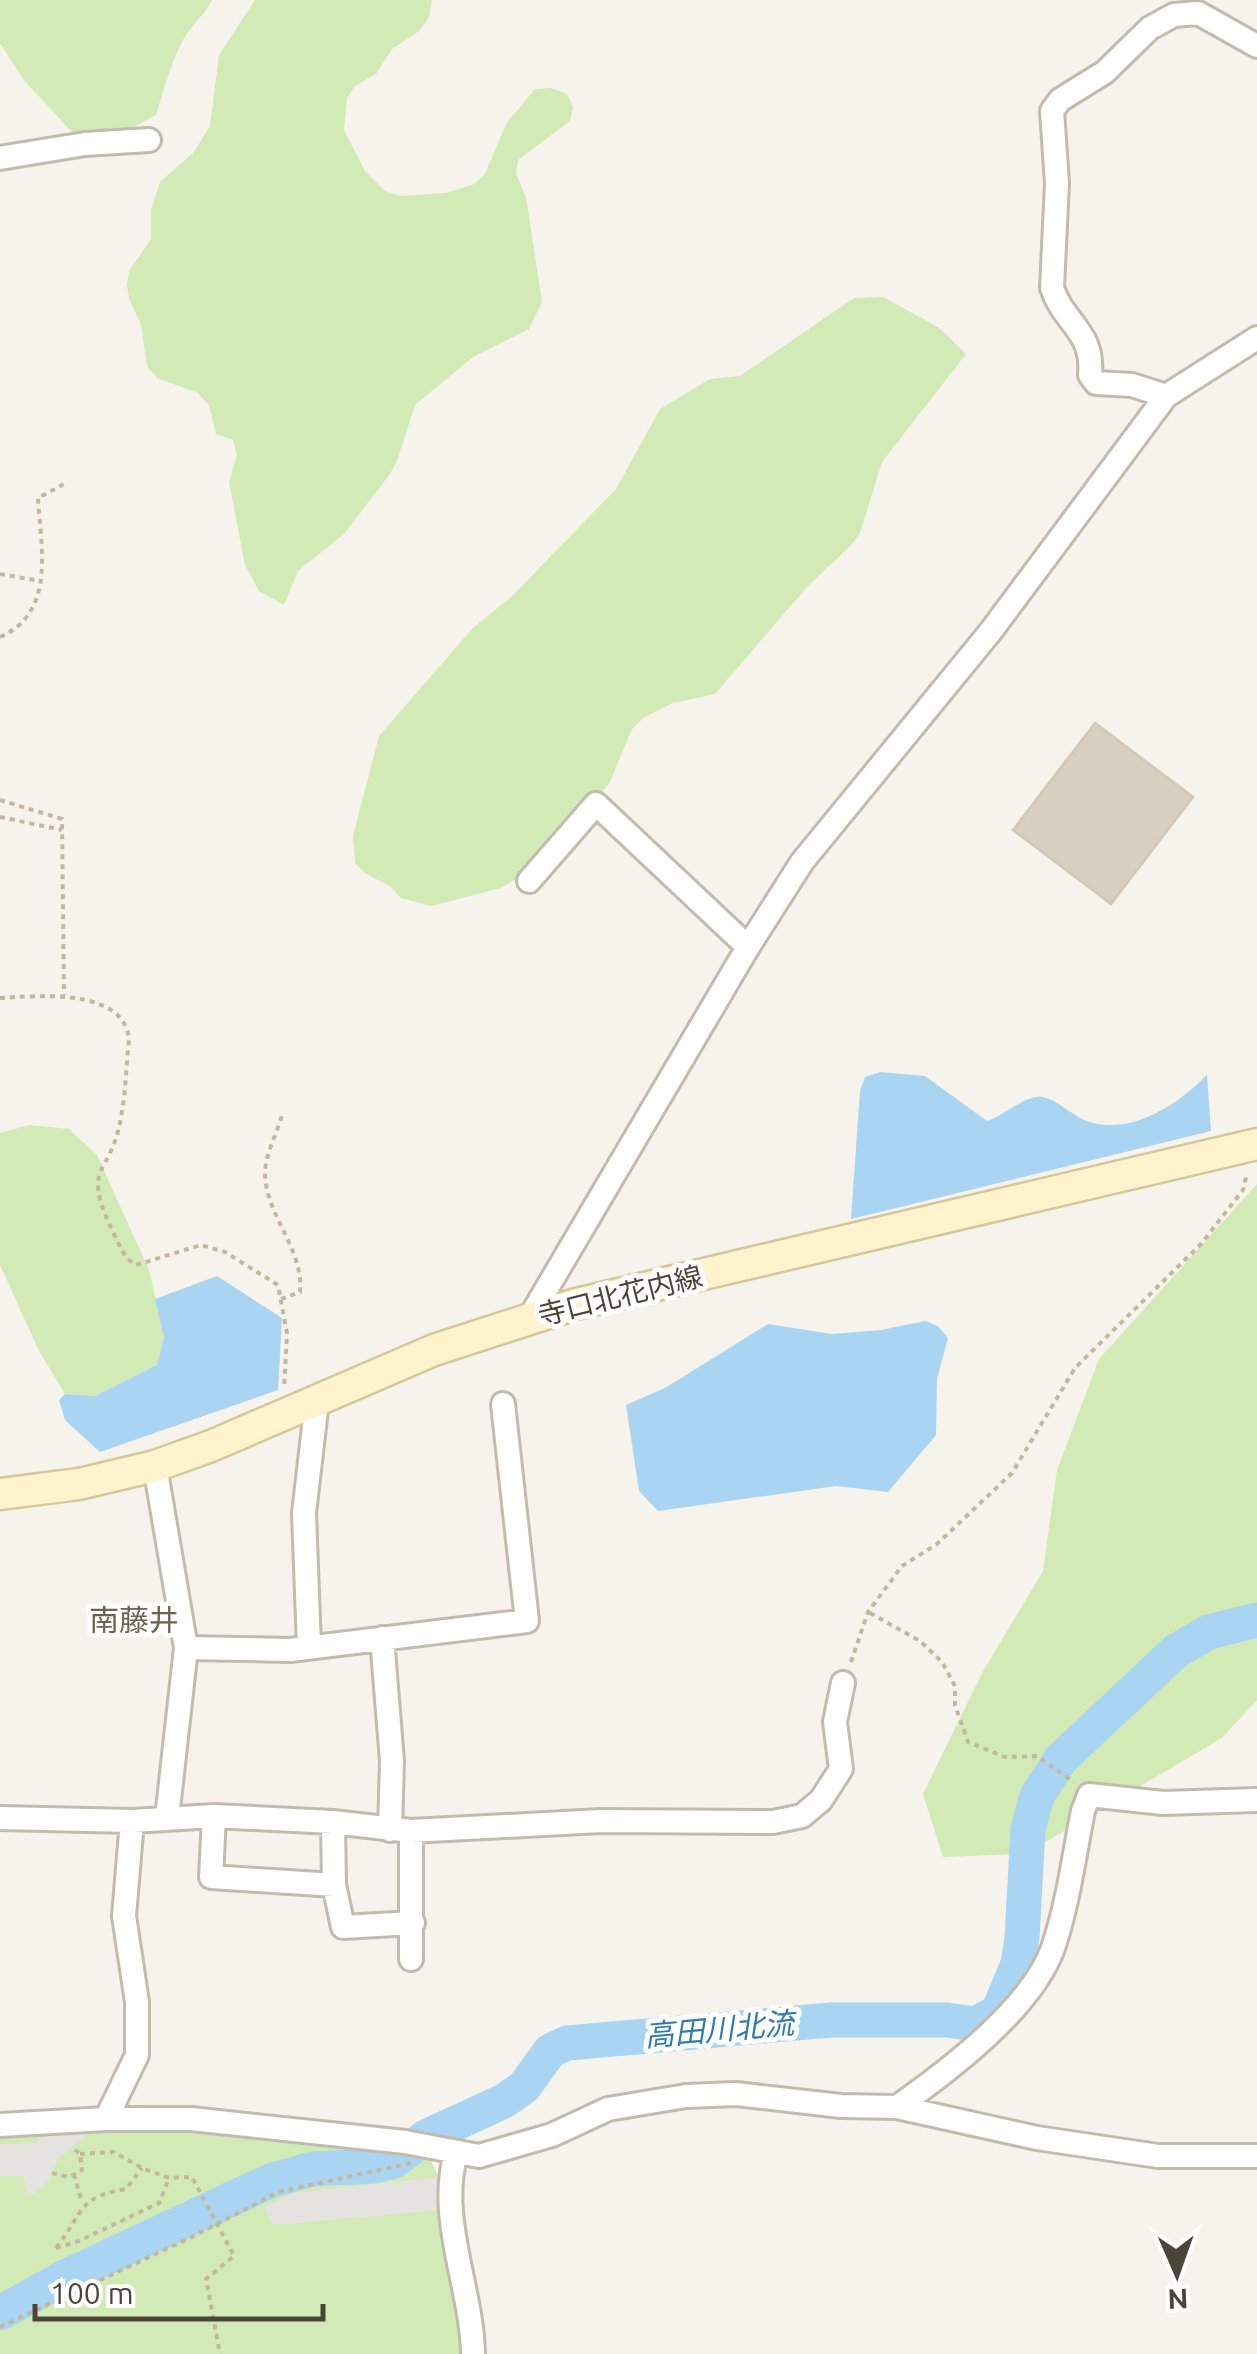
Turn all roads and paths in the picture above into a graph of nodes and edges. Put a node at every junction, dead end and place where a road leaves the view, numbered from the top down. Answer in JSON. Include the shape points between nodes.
{"nodes":[{"id":1,"x":1257,"y":46,"type":"edge"},
{"id":2,"x":149,"y":140,"type":"dead end"},
{"id":3,"x":0,"y":158,"type":"edge"},
{"id":4,"x":1257,"y":338,"type":"edge"},
{"id":5,"x":1166,"y":396,"type":"junction"},
{"id":6,"x":64,"y":484,"type":"dead end"},
{"id":7,"x":0,"y":574,"type":"edge"},
{"id":8,"x":41,"y":581,"type":"junction"},
{"id":9,"x":0,"y":637,"type":"edge"},
{"id":10,"x":0,"y":800,"type":"edge"},
{"id":11,"x":0,"y":817,"type":"edge"},
{"id":12,"x":62,"y":830,"type":"junction"},
{"id":13,"x":529,"y":881,"type":"dead end"},
{"id":14,"x":748,"y":947,"type":"junction"},
{"id":15,"x":64,"y":995,"type":"junction"},
{"id":16,"x":0,"y":998,"type":"edge"},
{"id":17,"x":282,"y":1114,"type":"dead end"},
{"id":18,"x":1256,"y":1144,"type":"edge"},
{"id":19,"x":282,"y":1299,"type":"junction"},
{"id":20,"x":530,"y":1317,"type":"junction"},
{"id":21,"x":317,"y":1401,"type":"junction"},
{"id":22,"x":504,"y":1404,"type":"dead end"},
{"id":23,"x":282,"y":1416,"type":"junction"},
{"id":24,"x":155,"y":1466,"type":"junction"},
{"id":25,"x":0,"y":1494,"type":"edge"},
{"id":26,"x":868,"y":1612,"type":"junction"},
{"id":27,"x":382,"y":1638,"type":"junction"},
{"id":28,"x":309,"y":1647,"type":"junction"},
{"id":29,"x":186,"y":1648,"type":"junction"},
{"id":30,"x":843,"y":1683,"type":"joint"},
{"id":31,"x":1090,"y":1795,"type":"junction"},
{"id":32,"x":1257,"y":1800,"type":"edge"},
{"id":33,"x":214,"y":1816,"type":"junction"},
{"id":34,"x":0,"y":1818,"type":"edge"},
{"id":35,"x":167,"y":1818,"type":"junction"},
{"id":36,"x":132,"y":1821,"type":"junction"},
{"id":37,"x":333,"y":1822,"type":"junction"},
{"id":38,"x":400,"y":1831,"type":"junction"},
{"id":39,"x":334,"y":1885,"type":"junction"},
{"id":40,"x":413,"y":1924,"type":"junction"},
{"id":41,"x":410,"y":1960,"type":"dead end"},
{"id":42,"x":896,"y":2107,"type":"junction"},
{"id":43,"x":106,"y":2119,"type":"junction"},
{"id":44,"x":0,"y":2126,"type":"edge"},
{"id":45,"x":72,"y":2147,"type":"dead end"},
{"id":46,"x":431,"y":2147,"type":"junction"},
{"id":47,"x":456,"y":2153,"type":"junction"},
{"id":48,"x":80,"y":2154,"type":"junction"},
{"id":49,"x":1257,"y":2156,"type":"edge"},
{"id":50,"x":142,"y":2168,"type":"junction"},
{"id":51,"x":52,"y":2173,"type":"dead end"},
{"id":52,"x":74,"y":2174,"type":"junction"},
{"id":53,"x":169,"y":2178,"type":"junction"},
{"id":54,"x":82,"y":2205,"type":"junction"},
{"id":55,"x":217,"y":2222,"type":"junction"},
{"id":56,"x":0,"y":2327,"type":"edge"},
{"id":57,"x":220,"y":2354,"type":"edge"},
{"id":58,"x":473,"y":2354,"type":"edge"}],
"edges":[{"from":1,"to":5,"type":"street","via":[[1198,13],[1174,15],[1052,111],[1057,303],[1086,338],[1096,383]]},
{"from":2,"to":3,"type":"street"},
{"from":4,"to":5,"type":"street"},
{"from":5,"to":14,"type":"street","via":[[991,631],[802,862]]},
{"from":6,"to":8,"type":"path","via":[[38,498]]},
{"from":7,"to":8,"type":"path"},
{"from":8,"to":9,"type":"path","via":[[26,621]]},
{"from":10,"to":12,"type":"path","via":[[62,819]]},
{"from":11,"to":12,"type":"path"},
{"from":12,"to":15,"type":"path"},
{"from":13,"to":14,"type":"street","via":[[596,804]]},
{"from":14,"to":20,"type":"street"},
{"from":15,"to":16,"type":"path"},
{"from":15,"to":19,"type":"path","via":[[102,1006],[128,1027],[122,1117],[96,1181],[100,1206],[126,1259],[142,1265],[189,1246],[214,1248],[278,1285]]},
{"from":17,"to":19,"type":"path","via":[[266,1186],[302,1273],[300,1292]]},
{"from":18,"to":20,"type":"main road","name":"寺口北花内線"},
{"from":18,"to":26,"type":"path","via":[[1242,1190],[1201,1244],[1074,1368],[1012,1473],[960,1525],[902,1566]]},
{"from":19,"to":23,"type":"path"},
{"from":20,"to":21,"type":"main road","name":"寺口北花内線"},
{"from":21,"to":23,"type":"main road","name":"寺口北花内線"},
{"from":21,"to":28,"type":"street","via":[[304,1513]]},
{"from":22,"to":27,"type":"street","via":[[527,1622]]},
{"from":23,"to":24,"type":"main road","name":"寺口北花内線"},
{"from":24,"to":25,"type":"main road","name":"寺口北花内線"},
{"from":24,"to":29,"type":"street"},
{"from":26,"to":30,"type":"path"},
{"from":26,"to":31,"type":"path","via":[[920,1641],[942,1662],[968,1742],[1005,1757],[1037,1756]]},
{"from":27,"to":28,"type":"street"},
{"from":27,"to":38,"type":"street"},
{"from":28,"to":29,"type":"street"},
{"from":29,"to":35,"type":"street"},
{"from":30,"to":38,"type":"street","via":[[835,1722],[842,1769],[802,1816]]},
{"from":31,"to":32,"type":"street","via":[[1163,1803]]},
{"from":31,"to":42,"type":"street","via":[[1052,1950],[1035,1980],[956,2065]]},
{"from":33,"to":35,"type":"street"},
{"from":33,"to":37,"type":"street"},
{"from":33,"to":39,"type":"street","via":[[211,1877]]},
{"from":34,"to":36,"type":"street"},
{"from":35,"to":36,"type":"street"},
{"from":36,"to":43,"type":"street","via":[[124,1916],[136,2055]]},
{"from":37,"to":38,"type":"street"},
{"from":37,"to":39,"type":"street"},
{"from":38,"to":40,"type":"street"},
{"from":39,"to":40,"type":"street","via":[[343,1927]]},
{"from":40,"to":41,"type":"street"},
{"from":42,"to":47,"type":"street","via":[[686,2096],[608,2109],[552,2135],[479,2156]]},
{"from":42,"to":49,"type":"street","via":[[1158,2156]]},
{"from":43,"to":44,"type":"street"},
{"from":43,"to":46,"type":"street","via":[[191,2119]]},
{"from":45,"to":48,"type":"path"},
{"from":46,"to":47,"type":"street"},
{"from":46,"to":55,"type":"path","via":[[409,2166],[278,2192]]},
{"from":47,"to":58,"type":"street","via":[[452,2212]]},
{"from":48,"to":50,"type":"path","via":[[114,2152]]},
{"from":48,"to":52,"type":"path","via":[[82,2170]]},
{"from":50,"to":53,"type":"path"},
{"from":50,"to":54,"type":"path","via":[[126,2189],[100,2193]]},
{"from":51,"to":52,"type":"path"},
{"from":52,"to":54,"type":"path"},
{"from":53,"to":54,"type":"path","via":[[158,2203],[56,2248]]},
{"from":53,"to":55,"type":"path","via":[[192,2177]]},
{"from":55,"to":56,"type":"path"},
{"from":55,"to":57,"type":"path","via":[[234,2256],[206,2279]]}]}
